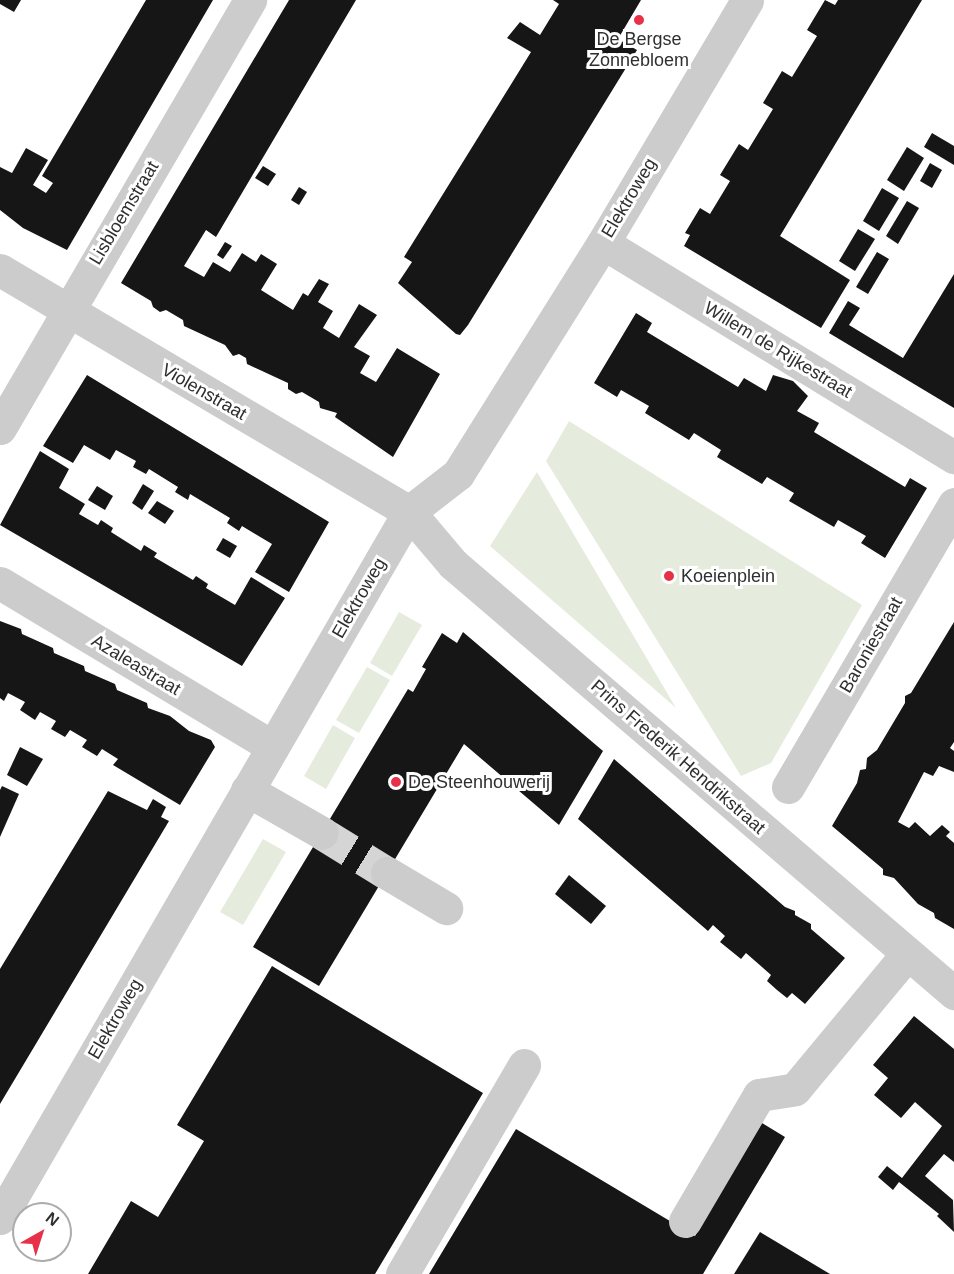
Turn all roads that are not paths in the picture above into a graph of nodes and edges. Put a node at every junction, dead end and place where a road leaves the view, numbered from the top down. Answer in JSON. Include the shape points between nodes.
{"nodes":[{"id":1,"x":250,"y":0,"type":"edge"},
{"id":2,"x":747,"y":0,"type":"edge"},
{"id":3,"x":603,"y":243,"type":"junction"},
{"id":4,"x":0,"y":270,"type":"edge"},
{"id":5,"x":66,"y":311,"type":"junction"},
{"id":6,"x":0,"y":428,"type":"edge"},
{"id":7,"x":954,"y":457,"type":"edge"},
{"id":8,"x":954,"y":504,"type":"edge"},
{"id":9,"x":409,"y":512,"type":"junction"},
{"id":10,"x":0,"y":583,"type":"edge"},
{"id":11,"x":273,"y":747,"type":"junction"},
{"id":12,"x":788,"y":787,"type":"dead end"},
{"id":13,"x":247,"y":790,"type":"junction"},
{"id":14,"x":322,"y":833,"type":"tunnel mouth"},
{"id":15,"x":387,"y":873,"type":"tunnel mouth"},
{"id":16,"x":446,"y":908,"type":"dead end"},
{"id":17,"x":907,"y":954,"type":"junction"},
{"id":18,"x":954,"y":993,"type":"edge"},
{"id":19,"x":524,"y":1065,"type":"dead end"},
{"id":20,"x":0,"y":1218,"type":"edge"},
{"id":21,"x":685,"y":1221,"type":"dead end"},
{"id":22,"x":402,"y":1274,"type":"edge"}],
"edges":[{"from":1,"to":5,"type":"street","name":"Lisbloemstraat"},
{"from":2,"to":3,"type":"street","name":"Elektroweg"},
{"from":3,"to":7,"type":"street","name":"Willem de Rijkestraat"},
{"from":3,"to":9,"type":"street","name":"Elektroweg","via":[[458,474]]},
{"from":4,"to":5,"type":"street","name":"Violenstraat"},
{"from":5,"to":6,"type":"street","name":"Lisbloemstraat"},
{"from":5,"to":9,"type":"street","name":"Violenstraat"},
{"from":8,"to":12,"type":"street","name":"Baroniestraat"},
{"from":9,"to":11,"type":"street","name":"Elektroweg"},
{"from":9,"to":17,"type":"street","name":"Prins Frederik Hendrikstraat","via":[[453,564]]},
{"from":10,"to":11,"type":"street","name":"Azaleastraat"},
{"from":11,"to":13,"type":"street","name":"Elektroweg"},
{"from":13,"to":14,"type":"street"},
{"from":13,"to":20,"type":"street","name":"Elektroweg"},
{"from":15,"to":16,"type":"street"},
{"from":17,"to":18,"type":"street","name":"Prins Frederik Hendrikstraat"},
{"from":17,"to":21,"type":"street","via":[[795,1089],[759,1095]]},
{"from":19,"to":22,"type":"street"}]}
